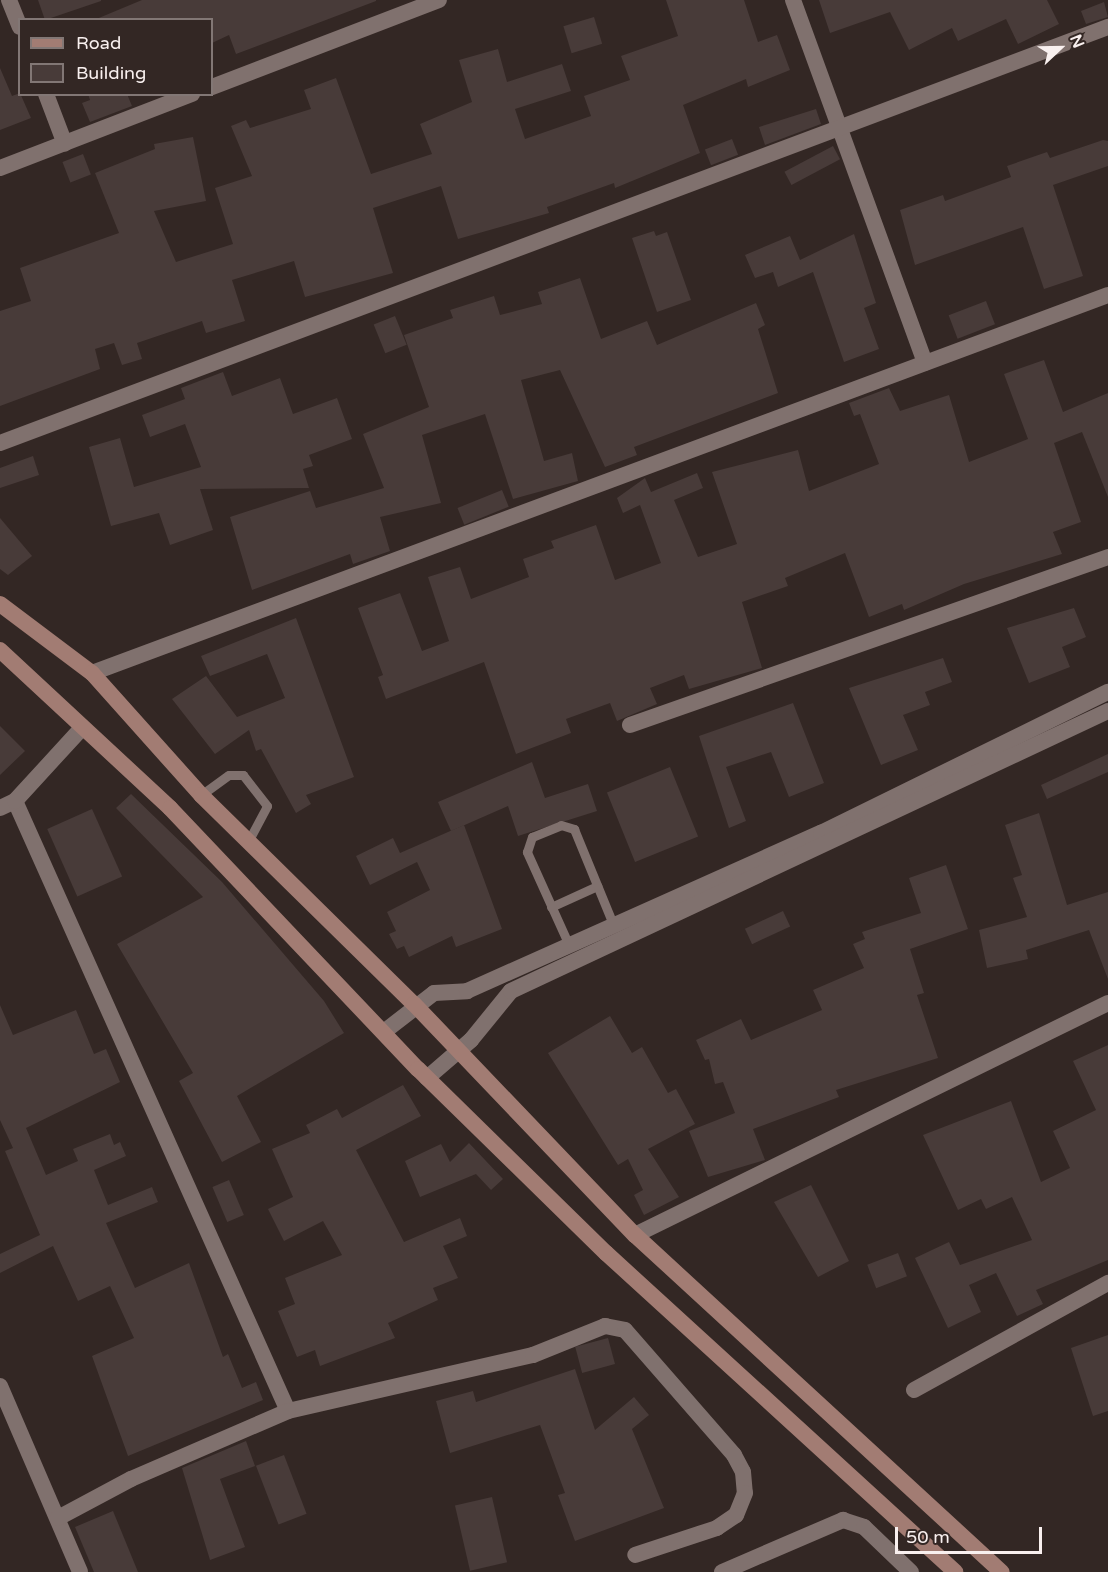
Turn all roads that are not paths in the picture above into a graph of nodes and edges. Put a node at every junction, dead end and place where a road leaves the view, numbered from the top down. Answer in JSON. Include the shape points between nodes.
{"nodes":[{"id":1,"x":9,"y":0,"type":"edge"},
{"id":2,"x":439,"y":0,"type":"edge"},
{"id":3,"x":792,"y":0,"type":"edge"},
{"id":4,"x":18,"y":22,"type":"edge"},
{"id":5,"x":1108,"y":27,"type":"edge"},
{"id":6,"x":213,"y":87,"type":"edge"},
{"id":7,"x":47,"y":96,"type":"edge"},
{"id":8,"x":187,"y":96,"type":"edge"},
{"id":9,"x":839,"y":126,"type":"junction"},
{"id":10,"x":65,"y":144,"type":"junction"},
{"id":11,"x":0,"y":168,"type":"edge"},
{"id":12,"x":1108,"y":295,"type":"edge"},
{"id":13,"x":925,"y":363,"type":"junction"},
{"id":14,"x":0,"y":443,"type":"edge"},
{"id":15,"x":1108,"y":556,"type":"edge"},
{"id":16,"x":0,"y":604,"type":"edge"},
{"id":17,"x":0,"y":650,"type":"edge"},
{"id":18,"x":92,"y":673,"type":"junction"},
{"id":19,"x":1108,"y":692,"type":"edge"},
{"id":20,"x":1108,"y":711,"type":"edge"},
{"id":21,"x":630,"y":725,"type":"dead end"},
{"id":22,"x":80,"y":730,"type":"junction"},
{"id":23,"x":201,"y":795,"type":"junction"},
{"id":24,"x":7,"y":805,"type":"edge"},
{"id":25,"x":248,"y":840,"type":"junction"},
{"id":26,"x":597,"y":886,"type":"junction"},
{"id":27,"x":655,"y":905,"type":"junction"},
{"id":28,"x":551,"y":907,"type":"junction"},
{"id":29,"x":663,"y":922,"type":"junction"},
{"id":30,"x":613,"y":924,"type":"junction"},
{"id":31,"x":568,"y":943,"type":"junction"},
{"id":32,"x":1108,"y":1003,"type":"edge"},
{"id":33,"x":414,"y":1004,"type":"junction"},
{"id":34,"x":385,"y":1031,"type":"junction"},
{"id":35,"x":459,"y":1052,"type":"junction"},
{"id":36,"x":427,"y":1078,"type":"junction"},
{"id":37,"x":635,"y":1235,"type":"junction"},
{"id":38,"x":1108,"y":1283,"type":"edge"},
{"id":39,"x":0,"y":1386,"type":"edge"},
{"id":40,"x":914,"y":1389,"type":"dead end"},
{"id":41,"x":288,"y":1411,"type":"junction"},
{"id":42,"x":58,"y":1518,"type":"junction"},
{"id":43,"x":636,"y":1555,"type":"dead end"},
{"id":44,"x":80,"y":1572,"type":"edge"},
{"id":45,"x":722,"y":1572,"type":"edge"},
{"id":46,"x":911,"y":1572,"type":"edge"},
{"id":47,"x":955,"y":1572,"type":"edge"},
{"id":48,"x":1002,"y":1572,"type":"edge"}],
"edges":[{"from":1,"to":4,"type":"street"},
{"from":2,"to":6,"type":"street"},
{"from":3,"to":9,"type":"street"},
{"from":5,"to":9,"type":"street"},
{"from":7,"to":10,"type":"street"},
{"from":8,"to":10,"type":"street"},
{"from":9,"to":13,"type":"street"},
{"from":9,"to":14,"type":"street"},
{"from":10,"to":11,"type":"street"},
{"from":12,"to":13,"type":"street"},
{"from":13,"to":18,"type":"street"},
{"from":15,"to":21,"type":"street"},
{"from":16,"to":18,"type":"main road"},
{"from":17,"to":22,"type":"main road","via":[[43,686]]},
{"from":18,"to":23,"type":"main road"},
{"from":19,"to":27,"type":"street","via":[[821,833]]},
{"from":20,"to":29,"type":"street"},
{"from":22,"to":24,"type":"street"},
{"from":22,"to":34,"type":"main road","via":[[170,808]]},
{"from":23,"to":25,"type":"main road"},
{"from":23,"to":25,"type":"lane","via":[[229,775],[243,775],[265,800]]},
{"from":24,"to":41,"type":"street"},
{"from":25,"to":33,"type":"main road"},
{"from":26,"to":28,"type":"lane"},
{"from":26,"to":28,"type":"lane","via":[[569,824],[532,837],[527,852]]},
{"from":26,"to":30,"type":"lane"},
{"from":27,"to":29,"type":"street"},
{"from":27,"to":30,"type":"street"},
{"from":28,"to":31,"type":"lane"},
{"from":29,"to":35,"type":"street","via":[[511,991]]},
{"from":30,"to":31,"type":"street"},
{"from":31,"to":33,"type":"street","via":[[467,992],[434,993]]},
{"from":32,"to":37,"type":"street"},
{"from":33,"to":34,"type":"street"},
{"from":33,"to":35,"type":"main road"},
{"from":34,"to":36,"type":"main road"},
{"from":35,"to":36,"type":"street"},
{"from":35,"to":37,"type":"main road"},
{"from":36,"to":47,"type":"main road","via":[[613,1260]]},
{"from":37,"to":48,"type":"main road"},
{"from":38,"to":40,"type":"street"},
{"from":39,"to":42,"type":"street"},
{"from":41,"to":42,"type":"street","via":[[131,1479]]},
{"from":41,"to":43,"type":"street","via":[[533,1355],[605,1326],[625,1330],[734,1455],[743,1472],[744,1493],[736,1515],[717,1528]]},
{"from":42,"to":44,"type":"street"},
{"from":45,"to":46,"type":"street","via":[[843,1520],[864,1527]]}]}
